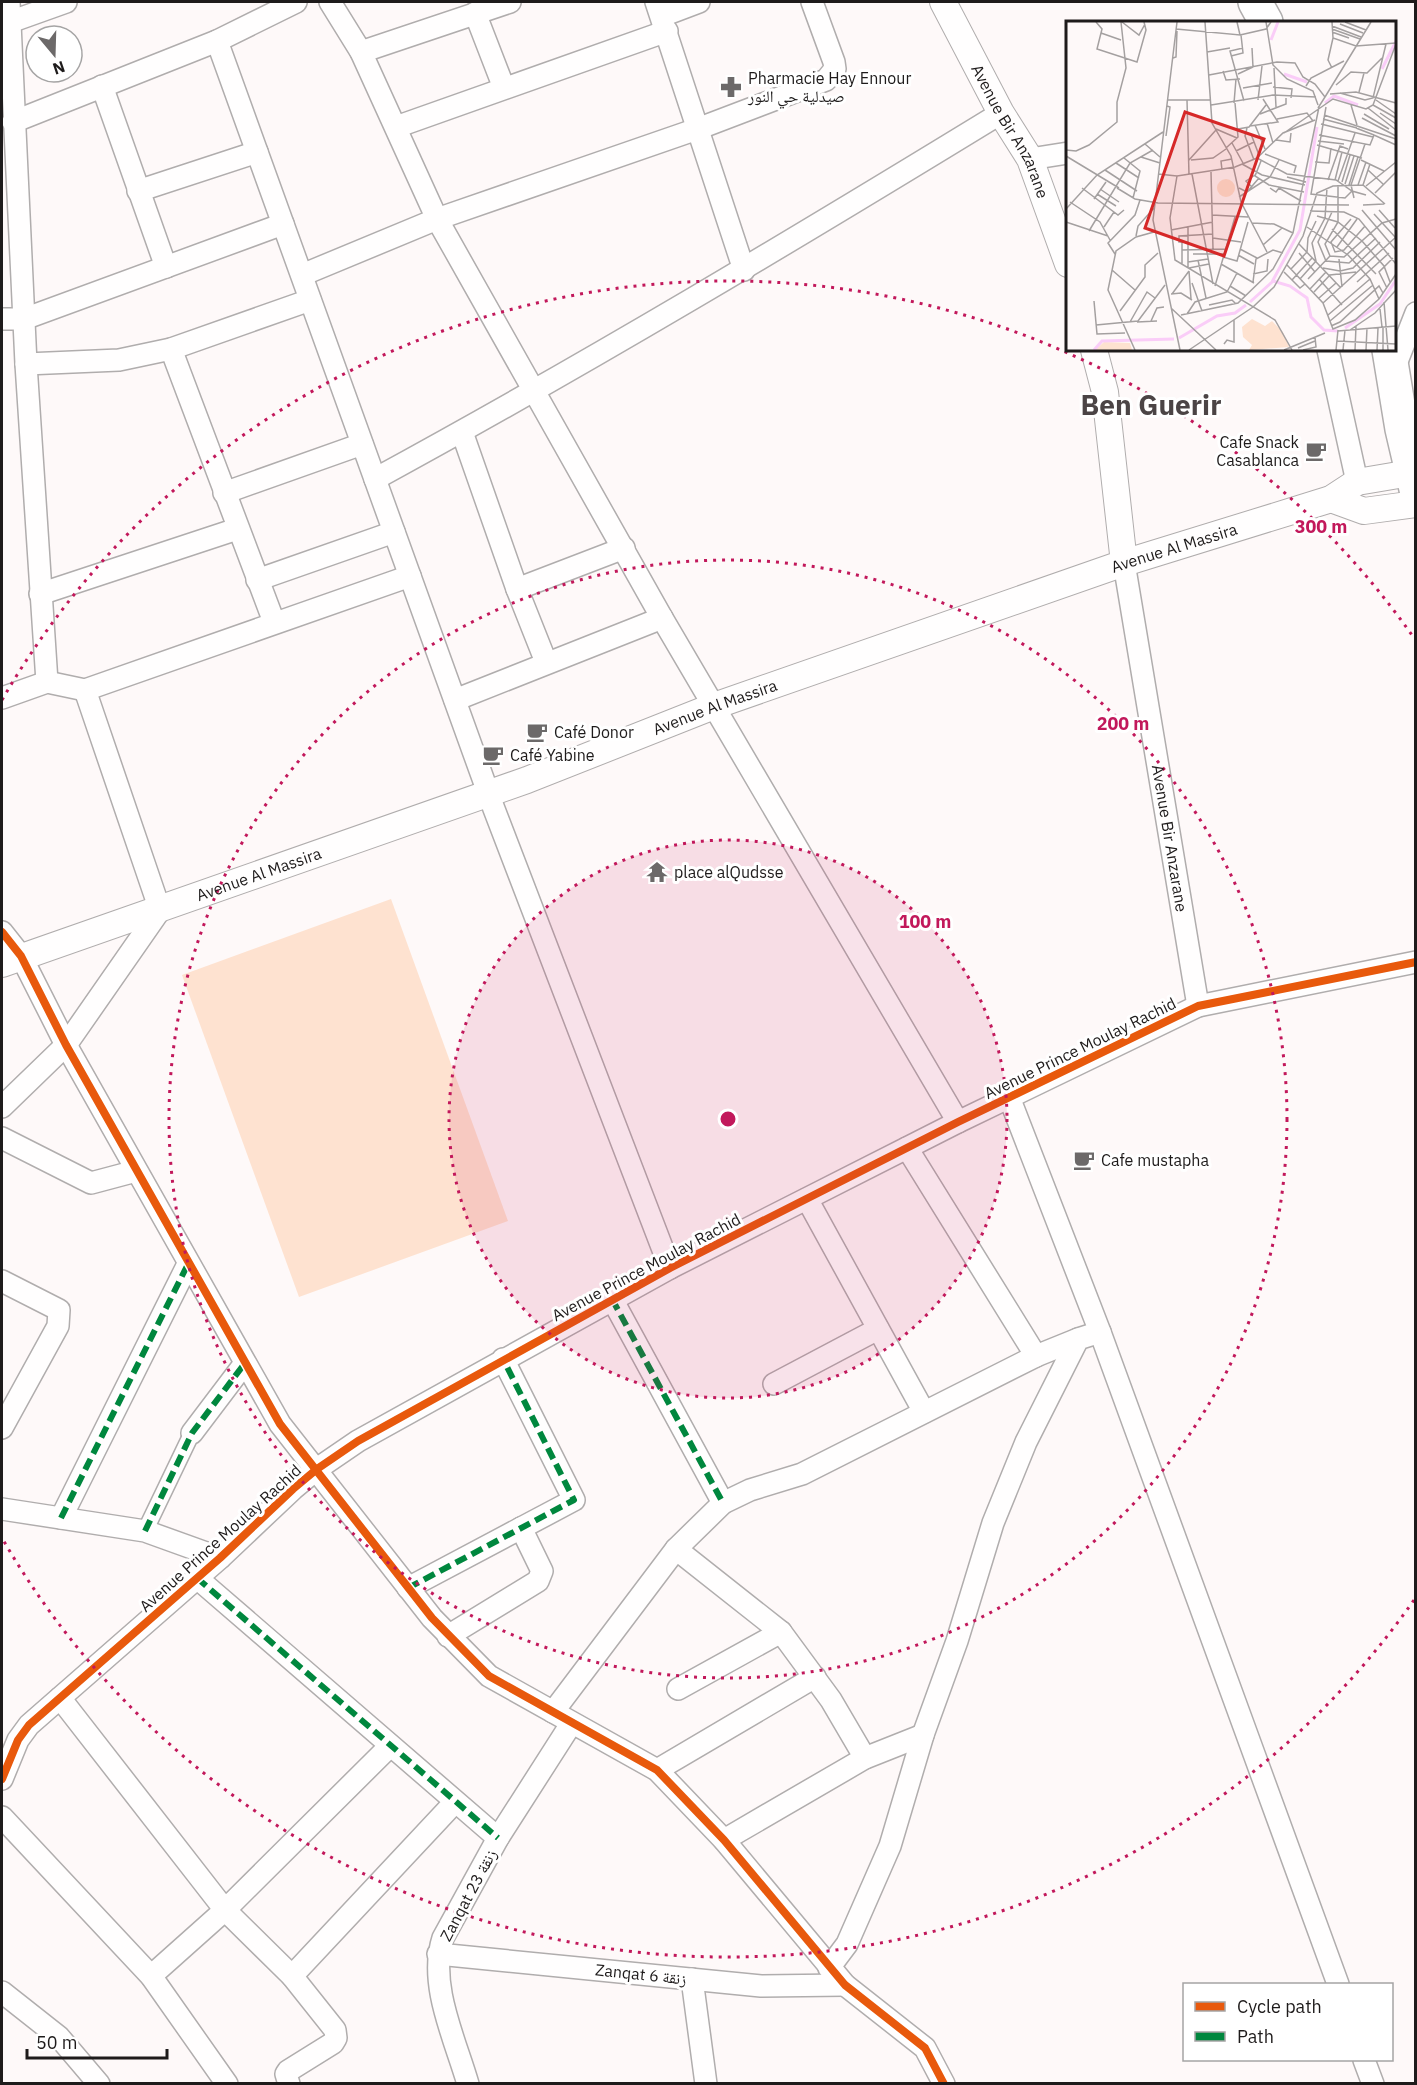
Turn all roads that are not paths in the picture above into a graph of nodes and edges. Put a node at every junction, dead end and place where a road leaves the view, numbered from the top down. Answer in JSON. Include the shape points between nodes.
{"nodes":[{"id":1,"x":66,"y":2,"type":"edge"},
{"id":2,"x":296,"y":2,"type":"edge"},
{"id":3,"x":330,"y":2,"type":"edge"},
{"id":4,"x":510,"y":2,"type":"edge"},
{"id":5,"x":699,"y":2,"type":"edge"},
{"id":6,"x":812,"y":2,"type":"edge"},
{"id":7,"x":943,"y":2,"type":"edge"},
{"id":8,"x":1254,"y":2,"type":"edge"},
{"id":9,"x":10,"y":12,"type":"edge"},
{"id":10,"x":475,"y":13,"type":"junction"},
{"id":11,"x":662,"y":16,"type":"edge"},
{"id":12,"x":1265,"y":21,"type":"edge"},
{"id":13,"x":217,"y":41,"type":"junction"},
{"id":14,"x":361,"y":52,"type":"junction"},
{"id":15,"x":102,"y":86,"type":"junction"},
{"id":16,"x":504,"y":88,"type":"junction"},
{"id":17,"x":1001,"y":113,"type":"junction"},
{"id":18,"x":13,"y":122,"type":"junction"},
{"id":19,"x":396,"y":127,"type":"junction"},
{"id":20,"x":700,"y":128,"type":"junction"},
{"id":21,"x":257,"y":152,"type":"junction"},
{"id":22,"x":1066,"y":153,"type":"edge"},
{"id":23,"x":1030,"y":159,"type":"junction"},
{"id":24,"x":138,"y":191,"type":"junction"},
{"id":25,"x":437,"y":219,"type":"junction"},
{"id":26,"x":283,"y":224,"type":"junction"},
{"id":27,"x":1066,"y":258,"type":"edge"},
{"id":28,"x":166,"y":267,"type":"junction"},
{"id":29,"x":744,"y":270,"type":"junction"},
{"id":30,"x":302,"y":275,"type":"junction"},
{"id":31,"x":310,"y":300,"type":"junction"},
{"id":32,"x":1416,"y":313,"type":"edge"},
{"id":33,"x":2,"y":319,"type":"edge"},
{"id":34,"x":24,"y":319,"type":"junction"},
{"id":35,"x":171,"y":349,"type":"junction"},
{"id":36,"x":1094,"y":351,"type":"edge"},
{"id":37,"x":1328,"y":351,"type":"edge"},
{"id":38,"x":1392,"y":359,"type":"edge"},
{"id":39,"x":26,"y":363,"type":"junction"},
{"id":40,"x":536,"y":391,"type":"junction"},
{"id":41,"x":462,"y":432,"type":"junction"},
{"id":42,"x":362,"y":444,"type":"junction"},
{"id":43,"x":375,"y":479,"type":"junction"},
{"id":44,"x":1357,"y":482,"type":"junction"},
{"id":45,"x":1415,"y":484,"type":"edge"},
{"id":46,"x":224,"y":493,"type":"junction"},
{"id":47,"x":1331,"y":499,"type":"junction"},
{"id":48,"x":237,"y":529,"type":"junction"},
{"id":49,"x":394,"y":532,"type":"junction"},
{"id":50,"x":624,"y":548,"type":"junction"},
{"id":51,"x":1124,"y":563,"type":"junction"},
{"id":52,"x":410,"y":576,"type":"junction"},
{"id":53,"x":257,"y":580,"type":"junction"},
{"id":54,"x":517,"y":589,"type":"junction"},
{"id":55,"x":40,"y":594,"type":"junction"},
{"id":56,"x":662,"y":618,"type":"junction"},
{"id":57,"x":274,"y":622,"type":"junction"},
{"id":58,"x":546,"y":662,"type":"junction"},
{"id":59,"x":47,"y":682,"type":"junction"},
{"id":60,"x":85,"y":690,"type":"junction"},
{"id":61,"x":2,"y":698,"type":"edge"},
{"id":62,"x":455,"y":700,"type":"junction"},
{"id":63,"x":714,"y":706,"type":"junction"},
{"id":64,"x":489,"y":792,"type":"junction"},
{"id":65,"x":160,"y":910,"type":"junction"},
{"id":66,"x":2,"y":932,"type":"edge"},
{"id":67,"x":11,"y":960,"type":"edge"},
{"id":68,"x":1416,"y":962,"type":"edge"},
{"id":69,"x":1198,"y":1006,"type":"junction"},
{"id":70,"x":66,"y":1045,"type":"junction"},
{"id":71,"x":1009,"y":1097,"type":"junction"},
{"id":72,"x":2,"y":1107,"type":"edge"},
{"id":73,"x":958,"y":1122,"type":"junction"},
{"id":74,"x":2,"y":1138,"type":"edge"},
{"id":75,"x":907,"y":1148,"type":"junction"},
{"id":76,"x":136,"y":1171,"type":"junction"},
{"id":77,"x":807,"y":1199,"type":"junction"},
{"id":78,"x":188,"y":1264,"type":"junction"},
{"id":79,"x":670,"y":1268,"type":"junction"},
{"id":80,"x":2,"y":1281,"type":"edge"},
{"id":81,"x":612,"y":1299,"type":"junction"},
{"id":82,"x":878,"y":1329,"type":"junction"},
{"id":83,"x":1100,"y":1332,"type":"junction"},
{"id":84,"x":1078,"y":1339,"type":"junction"},
{"id":85,"x":1036,"y":1356,"type":"junction"},
{"id":86,"x":503,"y":1359,"type":"junction"},
{"id":87,"x":245,"y":1363,"type":"junction"},
{"id":88,"x":774,"y":1384,"type":"dead end"},
{"id":89,"x":924,"y":1412,"type":"junction"},
{"id":90,"x":2,"y":1428,"type":"edge"},
{"id":91,"x":192,"y":1433,"type":"joint"},
{"id":92,"x":317,"y":1469,"type":"junction"},
{"id":93,"x":723,"y":1503,"type":"junction"},
{"id":94,"x":2,"y":1509,"type":"edge"},
{"id":95,"x":61,"y":1518,"type":"junction"},
{"id":96,"x":521,"y":1528,"type":"junction"},
{"id":97,"x":145,"y":1531,"type":"junction"},
{"id":98,"x":676,"y":1549,"type":"junction"},
{"id":99,"x":220,"y":1558,"type":"junction"},
{"id":100,"x":196,"y":1578,"type":"junction"},
{"id":101,"x":408,"y":1588,"type":"junction"},
{"id":102,"x":781,"y":1632,"type":"junction"},
{"id":103,"x":448,"y":1636,"type":"junction"},
{"id":104,"x":815,"y":1677,"type":"junction"},
{"id":105,"x":678,"y":1689,"type":"dead end"},
{"id":106,"x":60,"y":1698,"type":"junction"},
{"id":107,"x":553,"y":1712,"type":"junction"},
{"id":108,"x":571,"y":1724,"type":"junction"},
{"id":109,"x":923,"y":1735,"type":"junction"},
{"id":110,"x":10,"y":1739,"type":"edge"},
{"id":111,"x":390,"y":1746,"type":"junction"},
{"id":112,"x":866,"y":1758,"type":"junction"},
{"id":113,"x":657,"y":1770,"type":"junction"},
{"id":114,"x":2,"y":1779,"type":"edge"},
{"id":115,"x":455,"y":1802,"type":"junction"},
{"id":116,"x":2,"y":1817,"type":"edge"},
{"id":117,"x":498,"y":1838,"type":"junction"},
{"id":118,"x":724,"y":1840,"type":"junction"},
{"id":119,"x":225,"y":1910,"type":"junction"},
{"id":120,"x":438,"y":1954,"type":"junction"},
{"id":121,"x":829,"y":1968,"type":"junction"},
{"id":122,"x":151,"y":1976,"type":"junction"},
{"id":123,"x":292,"y":1976,"type":"junction"},
{"id":124,"x":692,"y":1979,"type":"junction"},
{"id":125,"x":1338,"y":1983,"type":"edge"},
{"id":126,"x":845,"y":1985,"type":"junction"},
{"id":127,"x":2,"y":1992,"type":"edge"},
{"id":128,"x":1364,"y":2061,"type":"edge"},
{"id":129,"x":99,"y":2084,"type":"edge"},
{"id":130,"x":227,"y":2084,"type":"edge"},
{"id":131,"x":290,"y":2084,"type":"edge"},
{"id":132,"x":468,"y":2084,"type":"edge"},
{"id":133,"x":706,"y":2084,"type":"edge"},
{"id":134,"x":944,"y":2084,"type":"edge"},
{"id":135,"x":1373,"y":2084,"type":"edge"}],
"edges":[{"from":1,"to":9,"type":"street"},
{"from":2,"to":13,"type":"street"},
{"from":3,"to":14,"type":"street"},
{"from":4,"to":10,"type":"street"},
{"from":5,"to":11,"type":"street"},
{"from":6,"to":20,"type":"street","via":[[834,62],[832,74],[826,80]]},
{"from":7,"to":17,"type":"street","name":"Avenue Bir Anzarane"},
{"from":8,"to":12,"type":"main road"},
{"from":9,"to":18,"type":"street"},
{"from":10,"to":14,"type":"street"},
{"from":10,"to":16,"type":"street"},
{"from":11,"to":16,"type":"street"},
{"from":11,"to":20,"type":"street"},
{"from":13,"to":15,"type":"street"},
{"from":13,"to":21,"type":"street"},
{"from":14,"to":19,"type":"street"},
{"from":15,"to":18,"type":"street"},
{"from":15,"to":24,"type":"street"},
{"from":16,"to":19,"type":"street"},
{"from":17,"to":23,"type":"street","name":"Avenue Bir Anzarane"},
{"from":17,"to":29,"type":"street"},
{"from":18,"to":34,"type":"street"},
{"from":19,"to":25,"type":"street"},
{"from":20,"to":25,"type":"street"},
{"from":20,"to":29,"type":"street"},
{"from":21,"to":24,"type":"street"},
{"from":21,"to":26,"type":"street"},
{"from":22,"to":23,"type":"street"},
{"from":23,"to":27,"type":"street","name":"Avenue Bir Anzarane"},
{"from":24,"to":28,"type":"street"},
{"from":25,"to":30,"type":"street"},
{"from":25,"to":40,"type":"street"},
{"from":26,"to":28,"type":"street"},
{"from":26,"to":30,"type":"street"},
{"from":28,"to":34,"type":"street"},
{"from":29,"to":40,"type":"street"},
{"from":30,"to":31,"type":"street"},
{"from":31,"to":35,"type":"street"},
{"from":31,"to":42,"type":"street"},
{"from":32,"to":38,"type":"street"},
{"from":33,"to":34,"type":"street"},
{"from":34,"to":39,"type":"street"},
{"from":35,"to":39,"type":"street","via":[[119,360]]},
{"from":35,"to":46,"type":"street"},
{"from":36,"to":51,"type":"street","name":"Avenue Bir Anzarane","via":[[1105,392]]},
{"from":37,"to":44,"type":"street"},
{"from":38,"to":45,"type":"main road"},
{"from":39,"to":55,"type":"street"},
{"from":40,"to":41,"type":"street"},
{"from":40,"to":50,"type":"street"},
{"from":41,"to":43,"type":"street"},
{"from":41,"to":54,"type":"street"},
{"from":42,"to":43,"type":"street"},
{"from":42,"to":46,"type":"street"},
{"from":43,"to":49,"type":"street"},
{"from":44,"to":45,"type":"street","name":"Avenue Al Massira"},
{"from":44,"to":47,"type":"street","name":"Avenue Al Massira"},
{"from":45,"to":47,"type":"street","via":[[1364,511]]},
{"from":46,"to":48,"type":"street"},
{"from":47,"to":51,"type":"street","name":"Avenue Al Massira"},
{"from":48,"to":53,"type":"street"},
{"from":48,"to":55,"type":"street"},
{"from":49,"to":52,"type":"street"},
{"from":49,"to":53,"type":"street"},
{"from":50,"to":54,"type":"street"},
{"from":50,"to":56,"type":"street"},
{"from":51,"to":63,"type":"street","name":"Avenue Al Massira"},
{"from":51,"to":69,"type":"street","name":"Avenue Bir Anzarane"},
{"from":52,"to":57,"type":"street"},
{"from":52,"to":62,"type":"street"},
{"from":53,"to":57,"type":"street"},
{"from":54,"to":58,"type":"street"},
{"from":55,"to":59,"type":"street"},
{"from":56,"to":58,"type":"street"},
{"from":56,"to":63,"type":"street"},
{"from":57,"to":60,"type":"street"},
{"from":58,"to":62,"type":"street"},
{"from":59,"to":60,"type":"street"},
{"from":59,"to":61,"type":"street"},
{"from":60,"to":65,"type":"street"},
{"from":62,"to":64,"type":"street"},
{"from":63,"to":64,"type":"street","name":"Avenue Al Massira"},
{"from":63,"to":73,"type":"street"},
{"from":64,"to":65,"type":"street","name":"Avenue Al Massira"},
{"from":64,"to":79,"type":"street"},
{"from":65,"to":67,"type":"street","name":"Avenue Al Massira"},
{"from":65,"to":70,"type":"street"},
{"from":66,"to":67,"type":"street"},
{"from":67,"to":70,"type":"street"},
{"from":68,"to":69,"type":"street","name":"Avenue Prince Moulay Rachid"},
{"from":69,"to":71,"type":"street","name":"Avenue Prince Moulay Rachid"},
{"from":70,"to":72,"type":"street"},
{"from":70,"to":76,"type":"street"},
{"from":71,"to":73,"type":"street","name":"Avenue Prince Moulay Rachid"},
{"from":71,"to":83,"type":"street"},
{"from":73,"to":75,"type":"street","name":"Avenue Prince Moulay Rachid"},
{"from":74,"to":76,"type":"street","via":[[91,1183]]},
{"from":75,"to":77,"type":"street","name":"Avenue Prince Moulay Rachid"},
{"from":75,"to":85,"type":"street"},
{"from":76,"to":78,"type":"street"},
{"from":77,"to":79,"type":"street","name":"Avenue Prince Moulay Rachid"},
{"from":77,"to":82,"type":"street"},
{"from":78,"to":87,"type":"street"},
{"from":78,"to":95,"type":"street"},
{"from":79,"to":81,"type":"street","name":"Avenue Prince Moulay Rachid"},
{"from":80,"to":90,"type":"street","via":[[59,1310],[58,1326]]},
{"from":81,"to":86,"type":"street","name":"Avenue Prince Moulay Rachid"},
{"from":81,"to":93,"type":"street"},
{"from":82,"to":88,"type":"street"},
{"from":82,"to":89,"type":"street"},
{"from":83,"to":84,"type":"street"},
{"from":83,"to":125,"type":"street"},
{"from":84,"to":85,"type":"street"},
{"from":84,"to":109,"type":"street","via":[[1026,1442],[993,1523]]},
{"from":85,"to":89,"type":"street"},
{"from":86,"to":92,"type":"street","name":"Avenue Prince Moulay Rachid","via":[[358,1441]]},
{"from":86,"to":96,"type":"street","via":[[574,1499]]},
{"from":87,"to":91,"type":"street"},
{"from":87,"to":92,"type":"street","via":[[280,1424]]},
{"from":89,"to":93,"type":"street","via":[[802,1474]]},
{"from":91,"to":97,"type":"street"},
{"from":92,"to":99,"type":"street","name":"Avenue Prince Moulay Rachid"},
{"from":92,"to":101,"type":"street"},
{"from":93,"to":98,"type":"street"},
{"from":94,"to":95,"type":"street"},
{"from":95,"to":97,"type":"street"},
{"from":96,"to":101,"type":"street"},
{"from":96,"to":103,"type":"street","via":[[542,1571],[538,1581]]},
{"from":97,"to":99,"type":"street"},
{"from":98,"to":102,"type":"street"},
{"from":98,"to":107,"type":"street"},
{"from":99,"to":100,"type":"street","name":"Avenue Prince Moulay Rachid"},
{"from":100,"to":106,"type":"street","name":"Avenue Prince Moulay Rachid"},
{"from":100,"to":111,"type":"street"},
{"from":101,"to":103,"type":"street"},
{"from":102,"to":104,"type":"street"},
{"from":102,"to":105,"type":"street"},
{"from":103,"to":107,"type":"street","via":[[489,1676]]},
{"from":104,"to":112,"type":"street"},
{"from":104,"to":113,"type":"street"},
{"from":106,"to":110,"type":"street","name":"Avenue Prince Moulay Rachid"},
{"from":106,"to":119,"type":"street"},
{"from":107,"to":108,"type":"street"},
{"from":108,"to":113,"type":"street"},
{"from":108,"to":117,"type":"street","name":"Zanqat 23 زنقة"},
{"from":109,"to":112,"type":"street"},
{"from":109,"to":121,"type":"street","via":[[890,1846],[847,1944]]},
{"from":110,"to":114,"type":"street","name":"Avenue Prince Moulay Rachid"},
{"from":111,"to":115,"type":"street"},
{"from":111,"to":119,"type":"street"},
{"from":112,"to":118,"type":"street"},
{"from":113,"to":118,"type":"street"},
{"from":115,"to":117,"type":"street"},
{"from":115,"to":123,"type":"street"},
{"from":116,"to":122,"type":"street"},
{"from":117,"to":120,"type":"street","name":"Zanqat 23 زنقة"},
{"from":118,"to":121,"type":"street"},
{"from":119,"to":122,"type":"street"},
{"from":119,"to":123,"type":"street"},
{"from":120,"to":124,"type":"street","name":"Zanqat 6 زنقة"},
{"from":120,"to":132,"type":"street","name":"Zanqat 23 زنقة","via":[[442,1992]]},
{"from":121,"to":126,"type":"street"},
{"from":122,"to":130,"type":"street"},
{"from":123,"to":131,"type":"street","via":[[335,2030],[336,2038],[288,2071]]},
{"from":124,"to":126,"type":"street","name":"Zanqat 6 زنقة","via":[[761,1986]]},
{"from":124,"to":133,"type":"street"},
{"from":126,"to":134,"type":"street","via":[[925,2048]]},
{"from":127,"to":129,"type":"street","via":[[59,2037]]},
{"from":128,"to":135,"type":"street"}]}
